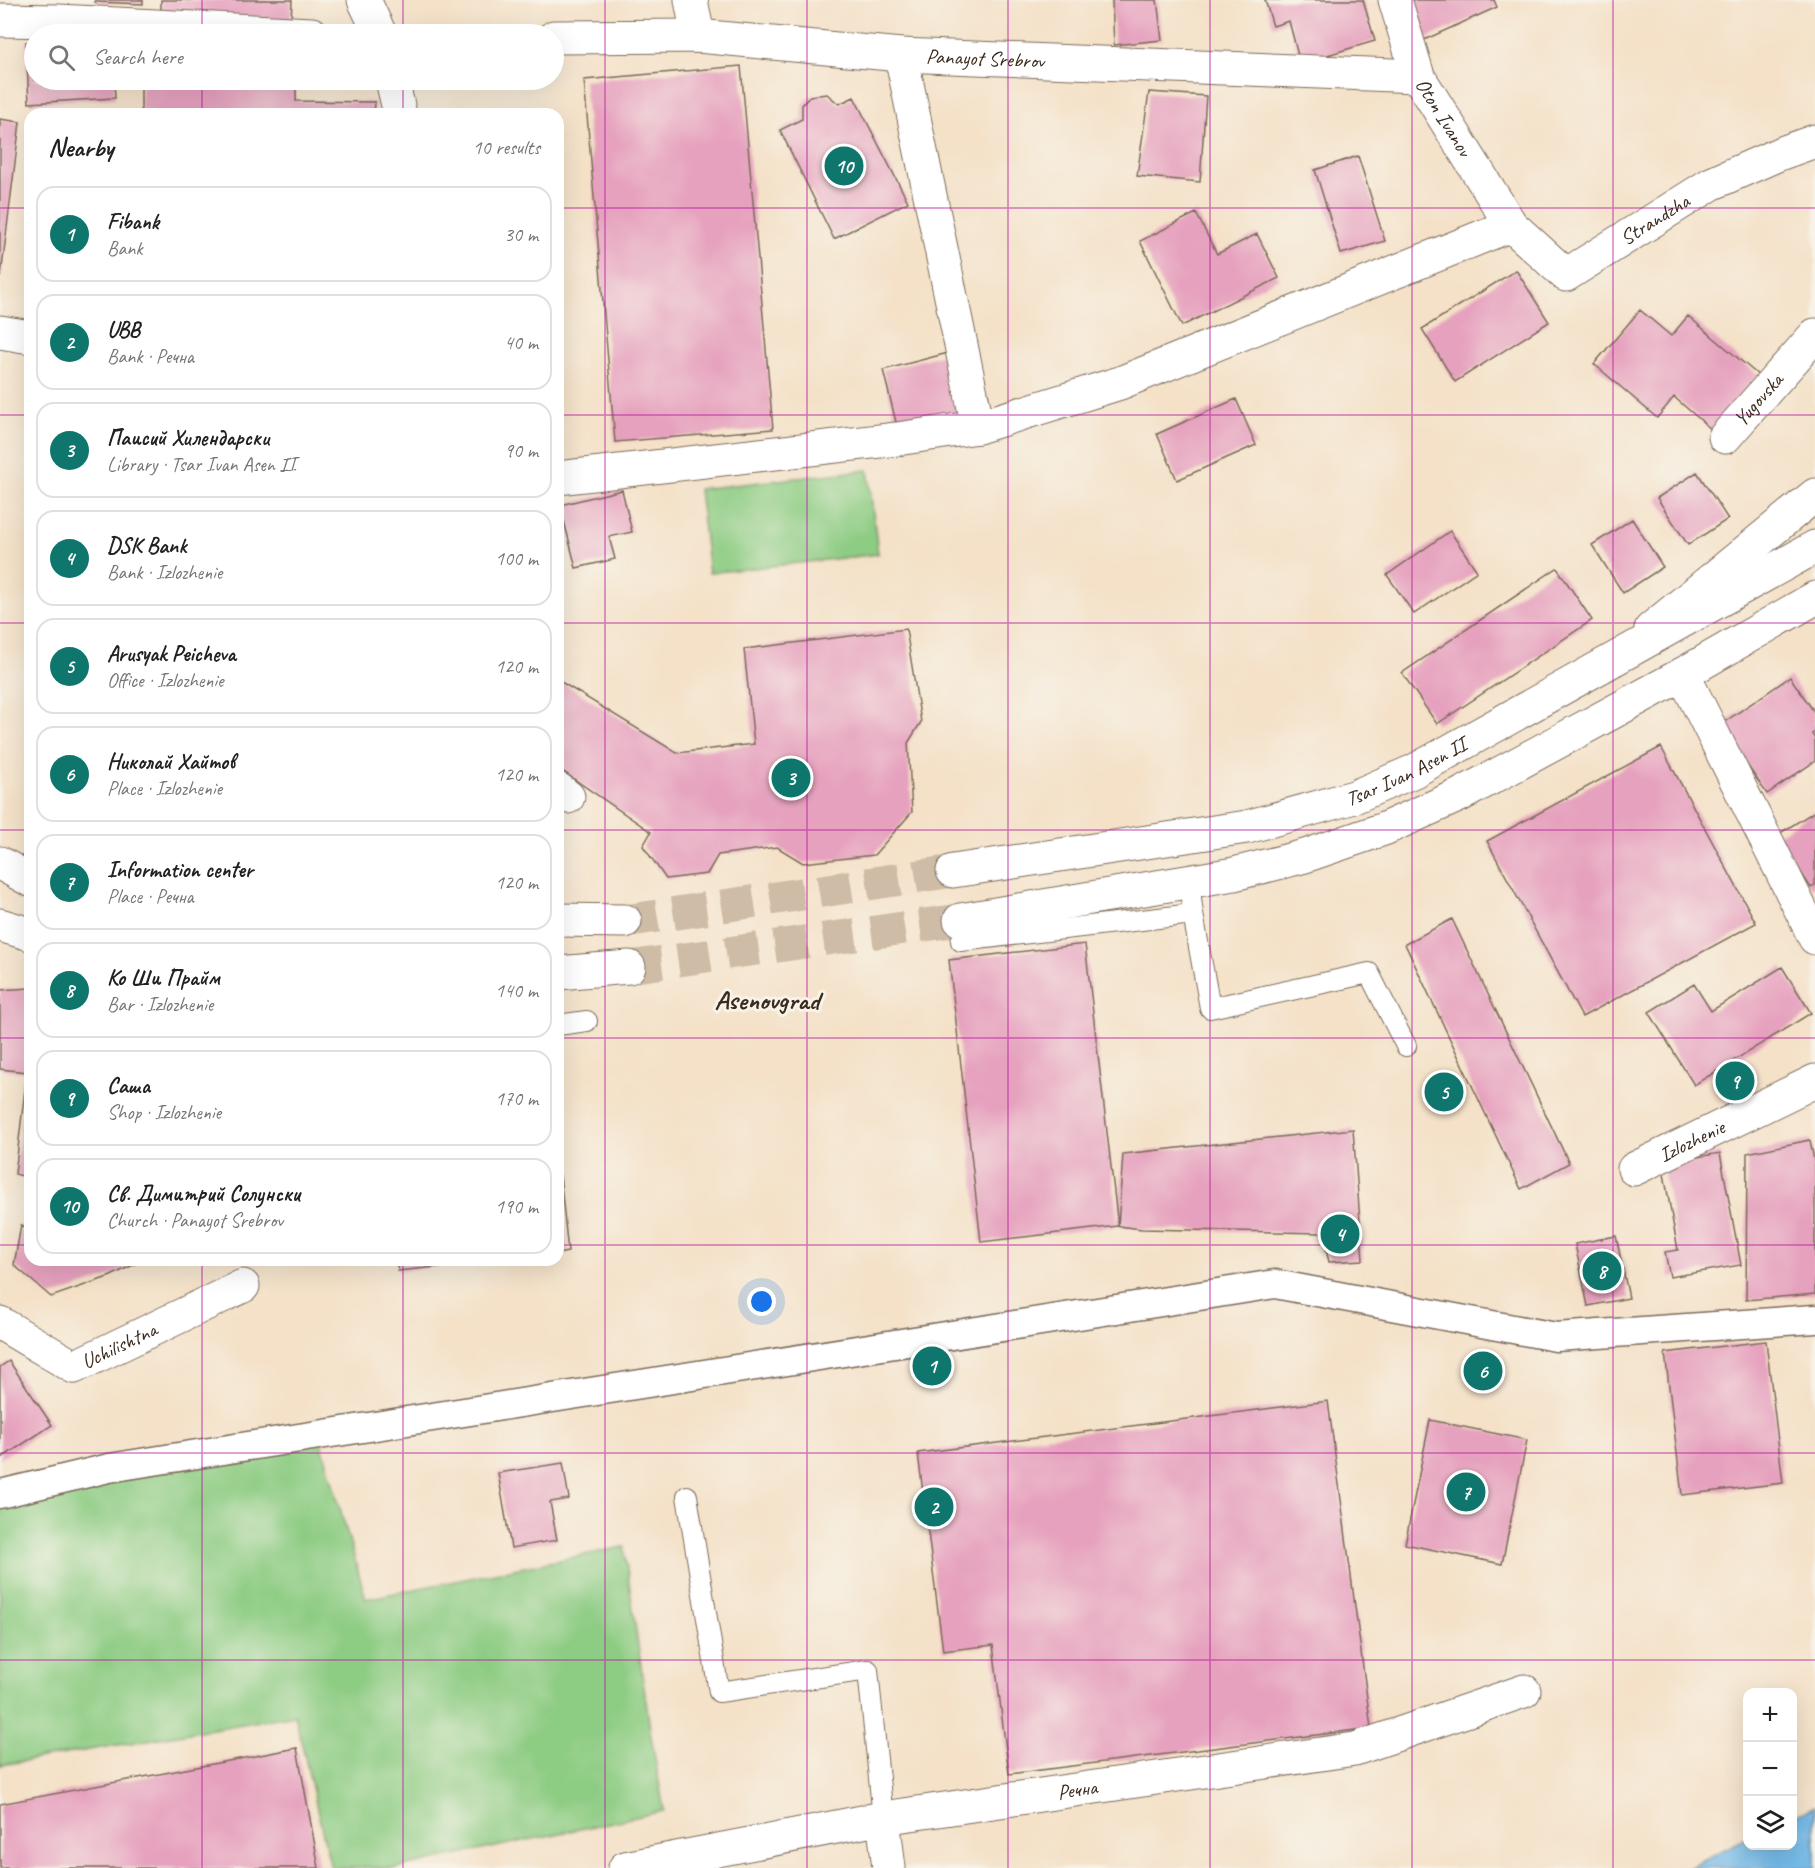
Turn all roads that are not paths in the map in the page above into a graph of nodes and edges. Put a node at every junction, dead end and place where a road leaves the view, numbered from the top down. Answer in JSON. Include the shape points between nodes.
{"nodes":[{"id":1,"x":364,"y":0,"type":"edge"},
{"id":2,"x":691,"y":0,"type":"edge"},
{"id":3,"x":1395,"y":0,"type":"edge"},
{"id":4,"x":58,"y":10,"type":"edge"},
{"id":5,"x":0,"y":20,"type":"edge"},
{"id":6,"x":206,"y":24,"type":"edge"},
{"id":7,"x":375,"y":24,"type":"edge"},
{"id":8,"x":698,"y":36,"type":"junction"},
{"id":9,"x":564,"y":37,"type":"edge"},
{"id":10,"x":901,"y":55,"type":"junction"},
{"id":11,"x":1418,"y":76,"type":"junction"},
{"id":12,"x":394,"y":90,"type":"edge"},
{"id":13,"x":399,"y":108,"type":"edge"},
{"id":14,"x":1815,"y":141,"type":"edge"},
{"id":15,"x":1511,"y":225,"type":"junction"},
{"id":16,"x":0,"y":332,"type":"edge"},
{"id":17,"x":1815,"y":335,"type":"edge"},
{"id":18,"x":24,"y":336,"type":"edge"},
{"id":19,"x":978,"y":427,"type":"junction"},
{"id":20,"x":1725,"y":437,"type":"dead end"},
{"id":21,"x":564,"y":477,"type":"edge"},
{"id":22,"x":1815,"y":495,"type":"edge"},
{"id":23,"x":1815,"y":547,"type":"edge"},
{"id":24,"x":1815,"y":598,"type":"edge"},
{"id":25,"x":1608,"y":664,"type":"junction"},
{"id":26,"x":1683,"y":674,"type":"junction"},
{"id":27,"x":953,"y":871,"type":"tunnel mouth"},
{"id":28,"x":1189,"y":882,"type":"junction"},
{"id":29,"x":1193,"y":915,"type":"junction"},
{"id":30,"x":564,"y":920,"type":"edge"},
{"id":31,"x":625,"y":921,"type":"tunnel mouth"},
{"id":32,"x":0,"y":925,"type":"edge"},
{"id":33,"x":961,"y":931,"type":"joint"},
{"id":34,"x":24,"y":932,"type":"edge"},
{"id":35,"x":1815,"y":938,"type":"edge"},
{"id":36,"x":629,"y":967,"type":"tunnel mouth"},
{"id":37,"x":564,"y":972,"type":"edge"},
{"id":38,"x":587,"y":1021,"type":"dead end"},
{"id":39,"x":564,"y":1024,"type":"edge"},
{"id":40,"x":1406,"y":1047,"type":"dead end"},
{"id":41,"x":1815,"y":1081,"type":"edge"},
{"id":42,"x":1634,"y":1168,"type":"dead end"},
{"id":43,"x":243,"y":1286,"type":"dead end"},
{"id":44,"x":1815,"y":1319,"type":"edge"},
{"id":45,"x":0,"y":1323,"type":"edge"},
{"id":46,"x":0,"y":1494,"type":"edge"},
{"id":47,"x":687,"y":1496,"type":"dead end"},
{"id":48,"x":1524,"y":1691,"type":"dead end"},
{"id":49,"x":883,"y":1818,"type":"junction"},
{"id":50,"x":625,"y":1868,"type":"edge"},
{"id":51,"x":889,"y":1868,"type":"edge"}],
"edges":[{"from":1,"to":7,"type":"street"},
{"from":2,"to":8,"type":"street"},
{"from":3,"to":11,"type":"street","name":"Oton Ivanov"},
{"from":4,"to":5,"type":"street"},
{"from":4,"to":6,"type":"street"},
{"from":8,"to":9,"type":"street","name":"Panayot Srebrov"},
{"from":8,"to":10,"type":"street","name":"Panayot Srebrov"},
{"from":10,"to":11,"type":"street","name":"Panayot Srebrov"},
{"from":10,"to":19,"type":"street"},
{"from":11,"to":15,"type":"street","name":"Oton Ivanov"},
{"from":12,"to":13,"type":"street"},
{"from":14,"to":15,"type":"street","name":"Strandzha","via":[[1711,184],[1566,275]]},
{"from":15,"to":19,"type":"street","via":[[1120,383]]},
{"from":16,"to":18,"type":"street"},
{"from":17,"to":20,"type":"street","name":"Yugovska"},
{"from":19,"to":21,"type":"street","via":[[897,440]]},
{"from":22,"to":25,"type":"street"},
{"from":23,"to":25,"type":"street","name":"Tsar Ivan Asen II"},
{"from":24,"to":26,"type":"street","name":"Tsar Ivan Asen II"},
{"from":25,"to":27,"type":"street","name":"Tsar Ivan Asen II","via":[[1414,771],[1354,798],[1247,827]]},
{"from":26,"to":28,"type":"street","name":"Tsar Ivan Asen II","via":[[1460,795],[1384,829],[1296,859]]},
{"from":26,"to":35,"type":"street"},
{"from":28,"to":29,"type":"lane"},
{"from":28,"to":33,"type":"street","name":"Tsar Ivan Asen II"},
{"from":29,"to":33,"type":"lane"},
{"from":29,"to":40,"type":"lane","via":[[1210,1008],[1369,973]]},
{"from":30,"to":31,"type":"street"},
{"from":32,"to":34,"type":"street"},
{"from":36,"to":37,"type":"street"},
{"from":38,"to":39,"type":"lane"},
{"from":41,"to":42,"type":"street","name":"Izlozhenie"},
{"from":43,"to":45,"type":"street","name":"Uchilishtna","via":[[74,1367]]},
{"from":44,"to":46,"type":"street","via":[[1556,1336],[1275,1284],[121,1466]]},
{"from":47,"to":49,"type":"lane","via":[[719,1692],[868,1670]]},
{"from":48,"to":49,"type":"street","name":"Речна","via":[[1355,1749]]},
{"from":49,"to":50,"type":"street","name":"Речна"},
{"from":49,"to":51,"type":"street"}]}
